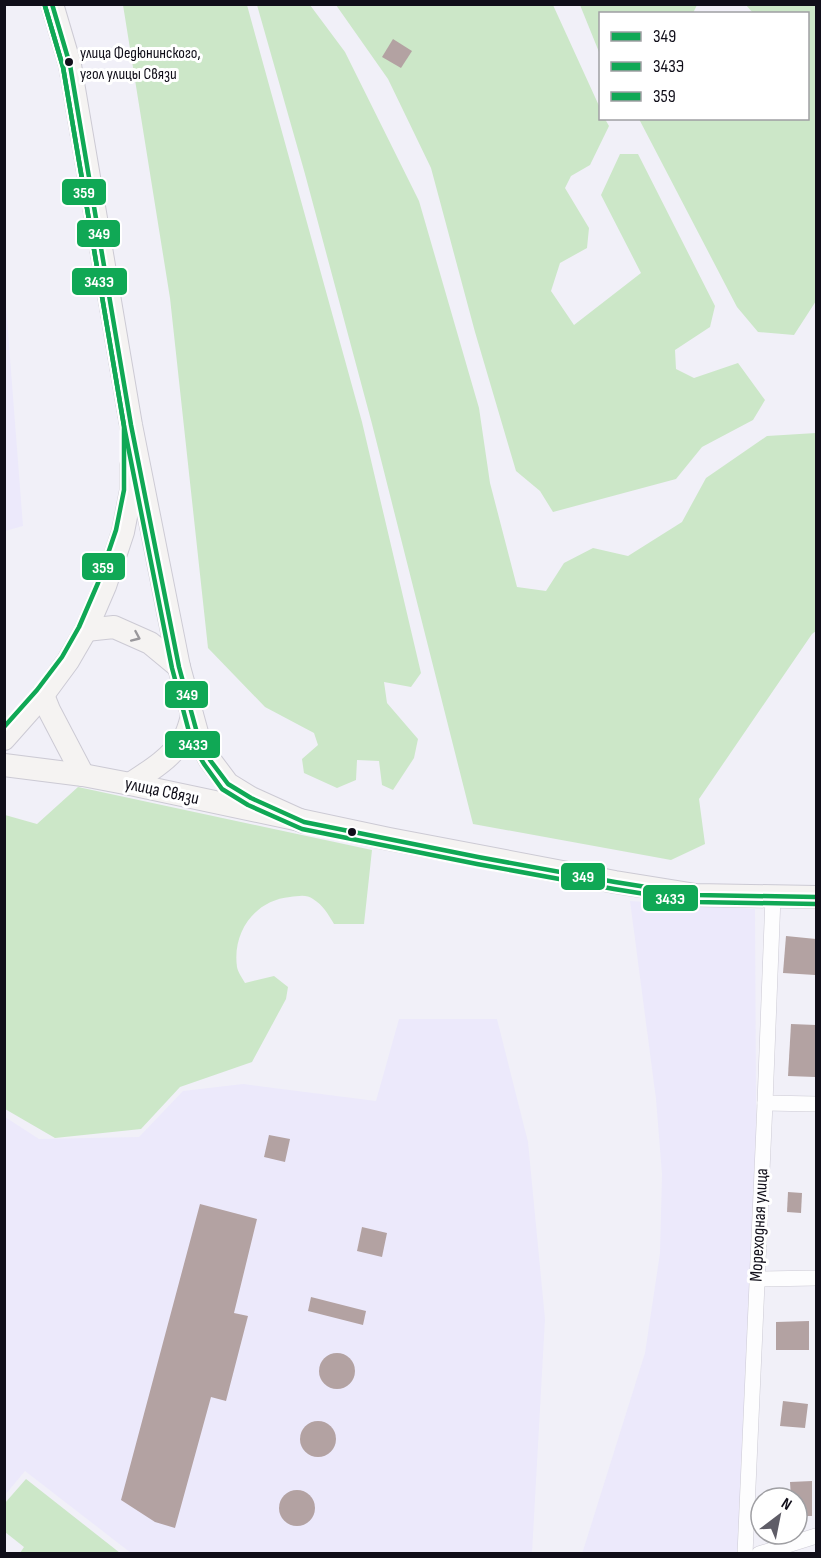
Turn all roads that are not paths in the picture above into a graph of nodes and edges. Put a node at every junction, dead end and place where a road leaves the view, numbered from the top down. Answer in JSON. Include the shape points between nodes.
{"nodes":[{"id":1,"x":52,"y":4,"type":"edge"},
{"id":2,"x":131,"y":425,"type":"junction"},
{"id":3,"x":86,"y":630,"type":"junction"},
{"id":4,"x":179,"y":667,"type":"junction"},
{"id":5,"x":43,"y":695,"type":"junction"},
{"id":6,"x":192,"y":716,"type":"junction"},
{"id":7,"x":4,"y":739,"type":"edge"},
{"id":8,"x":4,"y":765,"type":"edge"},
{"id":9,"x":83,"y":775,"type":"junction"},
{"id":10,"x":130,"y":784,"type":"junction"},
{"id":11,"x":304,"y":822,"type":"junction"},
{"id":12,"x":773,"y":897,"type":"junction"},
{"id":13,"x":816,"y":897,"type":"edge"},
{"id":14,"x":765,"y":1103,"type":"junction"},
{"id":15,"x":816,"y":1104,"type":"edge"},
{"id":16,"x":816,"y":1278,"type":"edge"},
{"id":17,"x":757,"y":1279,"type":"junction"},
{"id":18,"x":816,"y":1536,"type":"edge"},
{"id":19,"x":745,"y":1554,"type":"edge"},
{"id":20,"x":759,"y":1554,"type":"edge"}],
"edges":[{"from":1,"to":2,"type":"main road","via":[[70,65]]},
{"from":2,"to":3,"type":"main road","via":[[131,490],[123,532]]},
{"from":2,"to":4,"type":"main road"},
{"from":3,"to":4,"type":"main road","one_way":true,"via":[[114,627],[150,643]]},
{"from":3,"to":5,"type":"main road"},
{"from":4,"to":6,"type":"main road"},
{"from":5,"to":7,"type":"main road"},
{"from":5,"to":9,"type":"main road"},
{"from":6,"to":10,"type":"main road","via":[[184,737],[172,752]]},
{"from":6,"to":11,"type":"main road","via":[[210,760],[228,784]]},
{"from":8,"to":9,"type":"main road","name":"улица Связи"},
{"from":9,"to":10,"type":"main road","name":"улица Связи"},
{"from":10,"to":11,"type":"main road","name":"улица Связи"},
{"from":11,"to":12,"type":"main road","name":"улица Связи","via":[[696,895]]},
{"from":12,"to":13,"type":"main road","name":"улица Связи"},
{"from":12,"to":14,"type":"street","name":"Мореходная улица"},
{"from":14,"to":15,"type":"street"},
{"from":14,"to":17,"type":"street","name":"Мореходная улица"},
{"from":16,"to":17,"type":"street"},
{"from":17,"to":19,"type":"street","name":"Мореходная улица"},
{"from":18,"to":20,"type":"street"}]}
